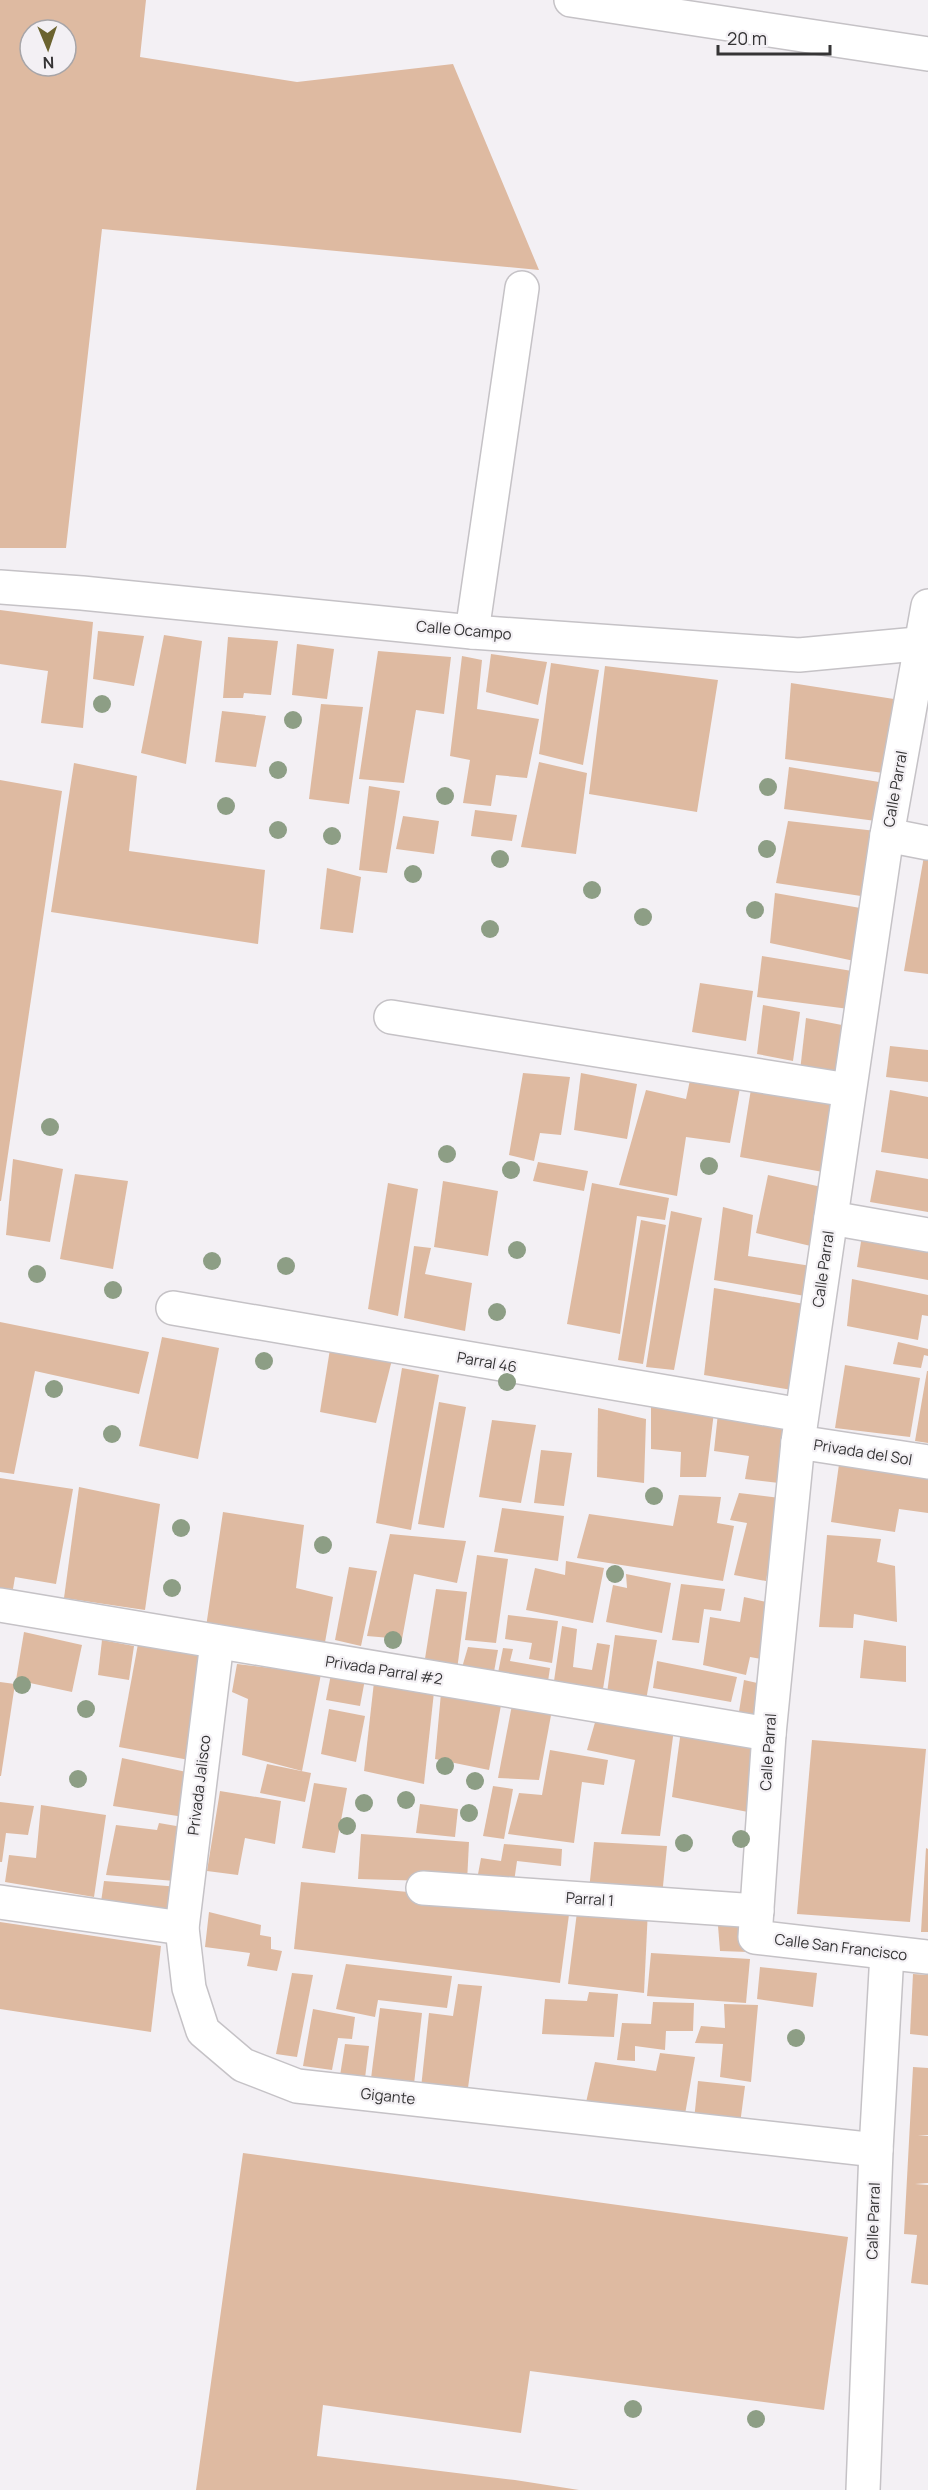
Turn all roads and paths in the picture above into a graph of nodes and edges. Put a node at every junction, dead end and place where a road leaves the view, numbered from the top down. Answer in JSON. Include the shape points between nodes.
{"nodes":[{"id":1,"x":571,"y":0,"type":"edge"},
{"id":2,"x":928,"y":54,"type":"edge"},
{"id":3,"x":522,"y":288,"type":"dead end"},
{"id":4,"x":0,"y":587,"type":"edge"},
{"id":5,"x":928,"y":606,"type":"edge"},
{"id":6,"x":472,"y":632,"type":"junction"},
{"id":7,"x":924,"y":643,"type":"edge"},
{"id":8,"x":887,"y":835,"type":"junction"},
{"id":9,"x":928,"y":843,"type":"edge"},
{"id":10,"x":391,"y":1017,"type":"dead end"},
{"id":11,"x":848,"y":1090,"type":"junction"},
{"id":12,"x":831,"y":1218,"type":"junction"},
{"id":13,"x":928,"y":1235,"type":"edge"},
{"id":14,"x":174,"y":1308,"type":"dead end"},
{"id":15,"x":799,"y":1429,"type":"junction"},
{"id":16,"x":928,"y":1462,"type":"edge"},
{"id":17,"x":0,"y":1605,"type":"edge"},
{"id":18,"x":217,"y":1642,"type":"junction"},
{"id":19,"x":769,"y":1734,"type":"junction"},
{"id":20,"x":423,"y":1888,"type":"dead end"},
{"id":21,"x":0,"y":1902,"type":"edge"},
{"id":22,"x":756,"y":1924,"type":"junction"},
{"id":23,"x":182,"y":1928,"type":"junction"},
{"id":24,"x":887,"y":1953,"type":"junction"},
{"id":25,"x":928,"y":1957,"type":"edge"},
{"id":26,"x":876,"y":2150,"type":"junction"},
{"id":27,"x":863,"y":2490,"type":"edge"}],
"edges":[{"from":1,"to":2,"type":"street"},
{"from":3,"to":6,"type":"street"},
{"from":4,"to":6,"type":"street","name":"Calle Ocampo"},
{"from":5,"to":7,"type":"street","name":"Calle Parral"},
{"from":6,"to":7,"type":"street","name":"Calle Ocampo","via":[[799,655]]},
{"from":7,"to":8,"type":"street","name":"Calle Parral"},
{"from":8,"to":9,"type":"street"},
{"from":8,"to":11,"type":"street","name":"Calle Parral"},
{"from":10,"to":11,"type":"street"},
{"from":11,"to":12,"type":"street","name":"Calle Parral"},
{"from":12,"to":13,"type":"street"},
{"from":12,"to":15,"type":"street","name":"Calle Parral"},
{"from":14,"to":15,"type":"street","name":"Parral 46"},
{"from":15,"to":16,"type":"street","name":"Privada del Sol"},
{"from":15,"to":19,"type":"street","name":"Calle Parral"},
{"from":17,"to":18,"type":"street","name":"Privada Parral #2"},
{"from":18,"to":19,"type":"street","name":"Privada Parral #2"},
{"from":18,"to":23,"type":"street","name":"Privada Jalisco"},
{"from":19,"to":22,"type":"street","name":"Calle Parral"},
{"from":20,"to":22,"type":"street","name":"Parral 1"},
{"from":21,"to":23,"type":"street"},
{"from":22,"to":24,"type":"street","name":"Calle San Francisco"},
{"from":23,"to":26,"type":"street","name":"Gigante","via":[[189,1988],[203,2031],[243,2065],[297,2086]]},
{"from":24,"to":25,"type":"street","name":"Calle San Francisco"},
{"from":24,"to":26,"type":"street","name":"Calle Parral"},
{"from":26,"to":27,"type":"street","name":"Calle Parral"}]}
